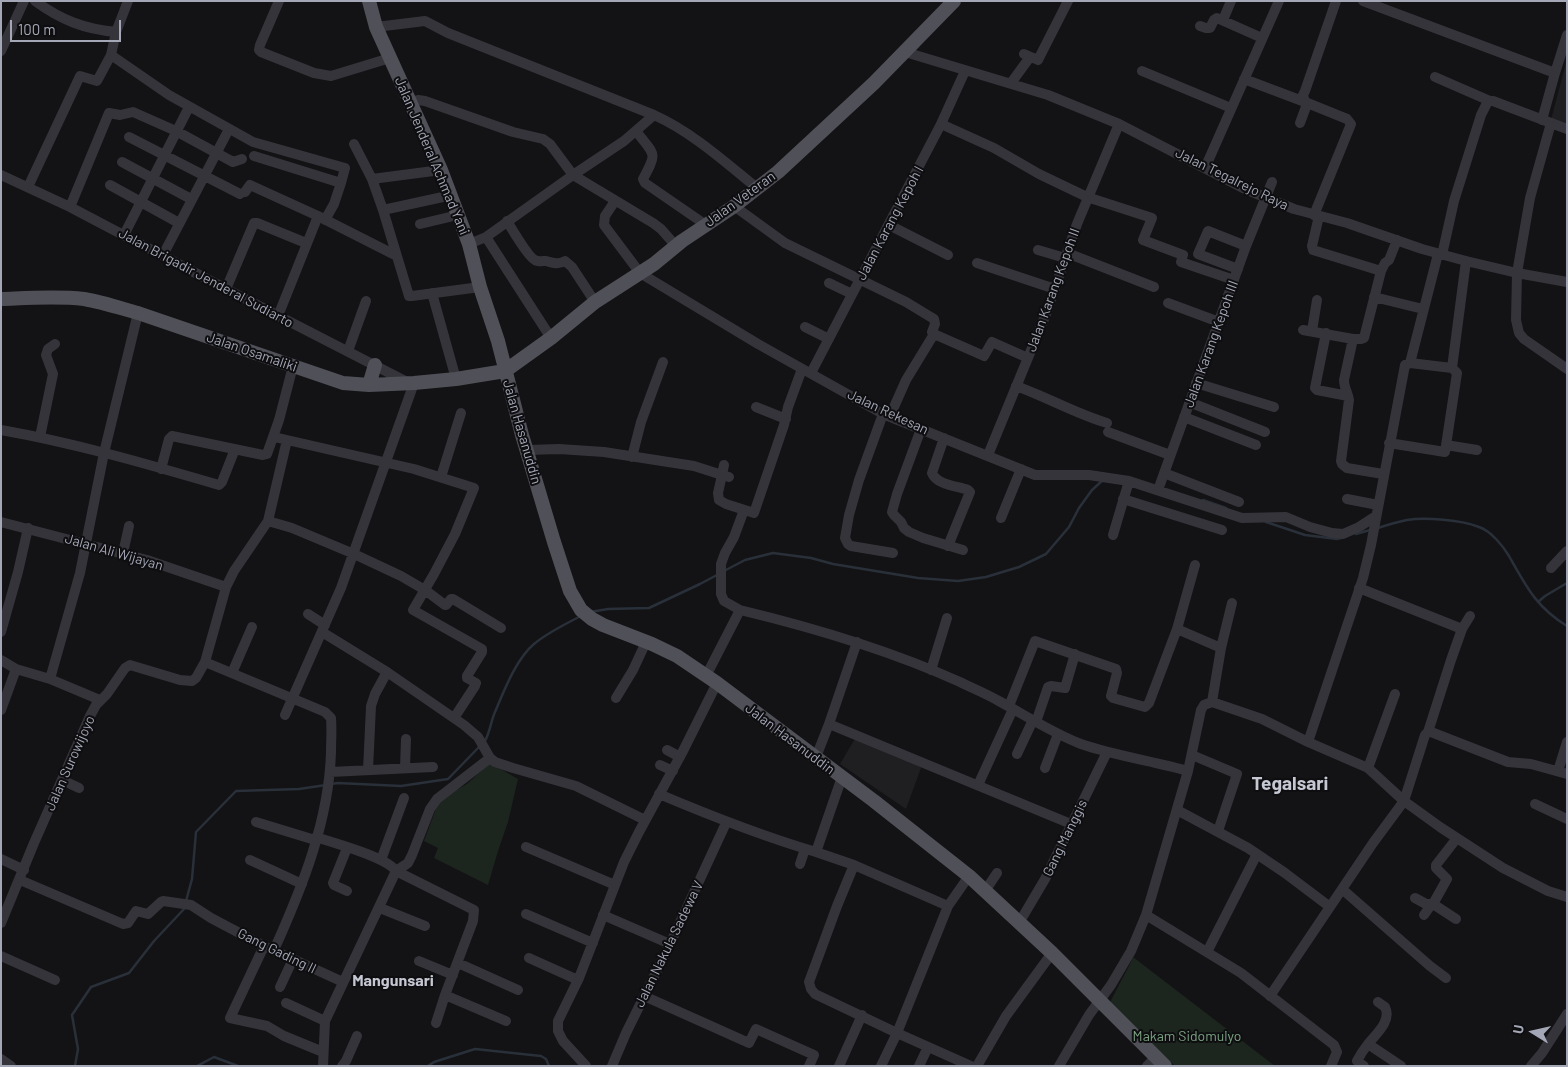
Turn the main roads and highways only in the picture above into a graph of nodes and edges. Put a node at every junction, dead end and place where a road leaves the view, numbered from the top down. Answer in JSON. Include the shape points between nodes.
{"nodes":[{"id":1,"x":369,"y":1,"type":"edge"},
{"id":2,"x":954,"y":1,"type":"edge"},
{"id":3,"x":1,"y":299,"type":"edge"},
{"id":4,"x":375,"y":364,"type":"road end"},
{"id":5,"x":505,"y":371,"type":"junction"},
{"id":6,"x":369,"y":385,"type":"junction"},
{"id":7,"x":1156,"y":1063,"type":"edge"}],
"edges":[{"from":1,"to":5,"type":"main road","name":"Jalan Jenderal Achmad Yani","via":[[376,27],[452,196]]},
{"from":2,"to":5,"type":"main road","name":"Jalan Veteran","via":[[778,172],[595,302]]},
{"from":3,"to":6,"type":"main road","name":"Jalan Osamaliki","via":[[84,300],[138,313],[343,383]]},
{"from":4,"to":6,"type":"main road"},
{"from":5,"to":6,"type":"main road","name":"Jalan Osamaliki","via":[[456,379]]},
{"from":5,"to":7,"type":"main road","name":"Jalan Hasanuddin","via":[[567,583],[587,614],[603,625],[677,656],[711,679],[969,876],[1052,953]]}]}
